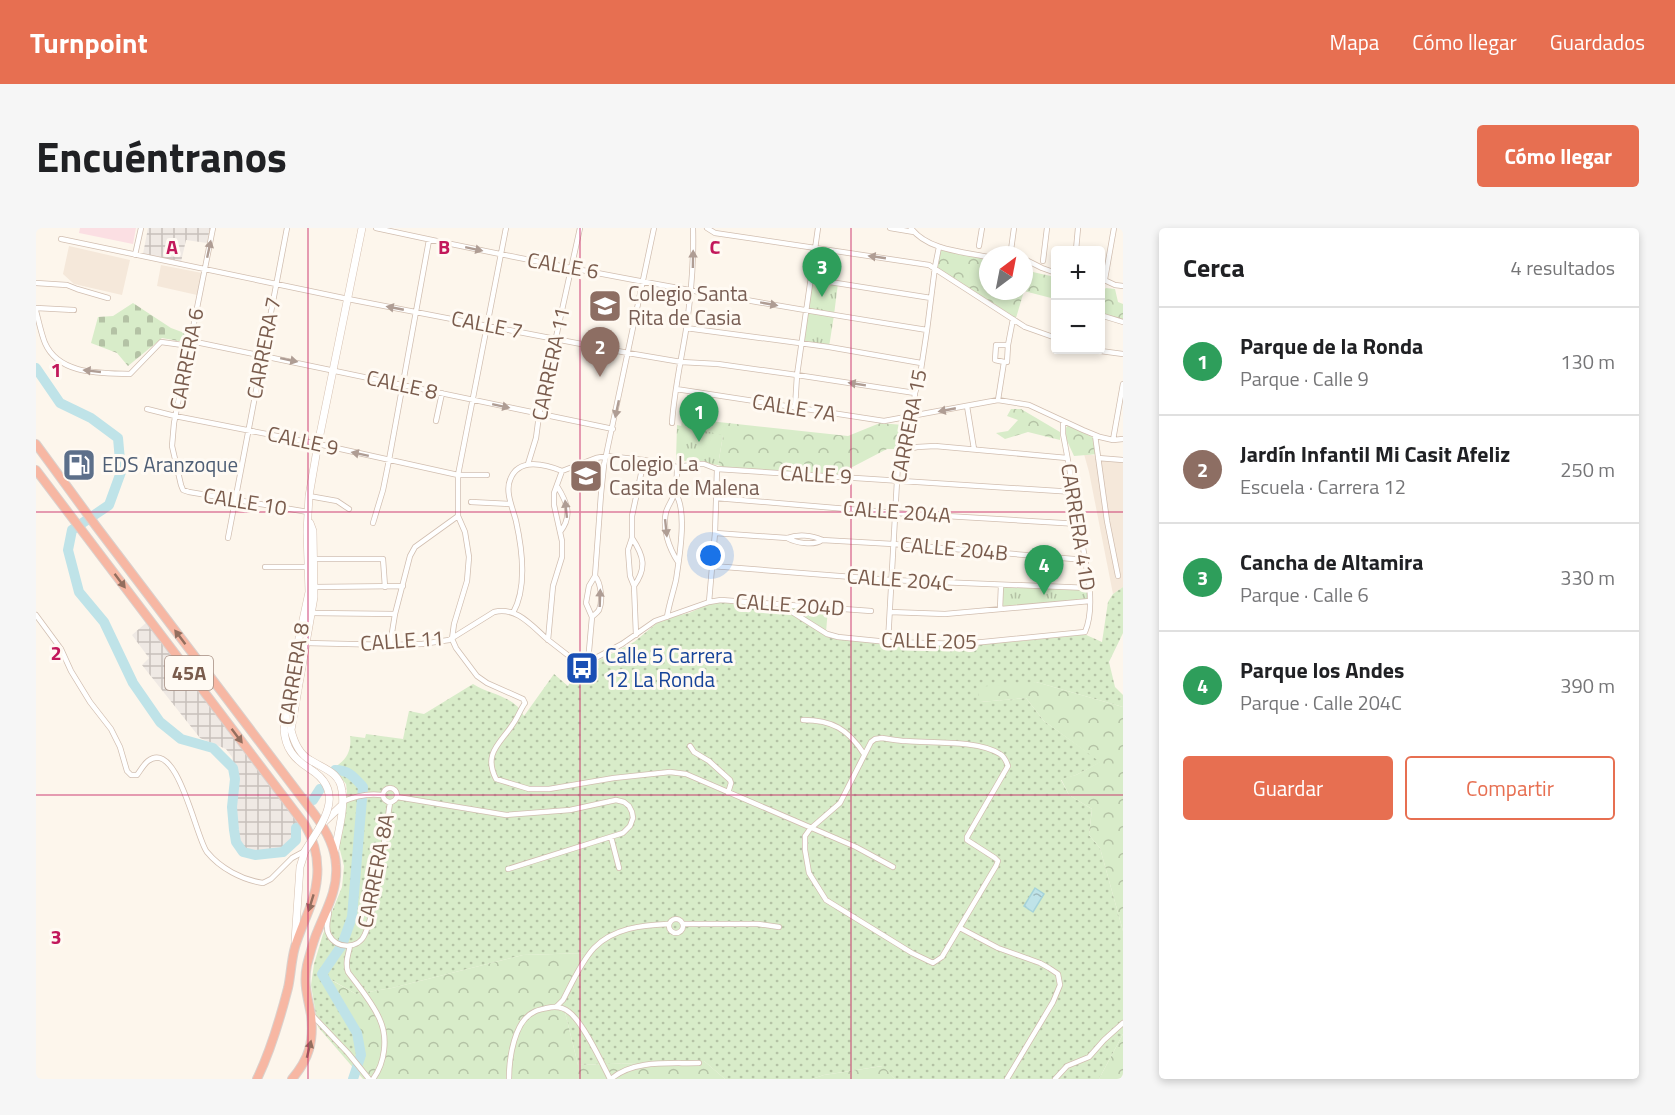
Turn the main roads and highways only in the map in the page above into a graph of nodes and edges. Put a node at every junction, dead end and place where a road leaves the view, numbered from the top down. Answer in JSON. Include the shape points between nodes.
{"nodes":[{"id":1,"x":362,"y":228,"type":"edge"},
{"id":2,"x":36,"y":444,"type":"edge"},
{"id":3,"x":36,"y":470,"type":"edge"},
{"id":4,"x":309,"y":520,"type":"junction"},
{"id":5,"x":288,"y":748,"type":"junction"},
{"id":6,"x":309,"y":760,"type":"junction"},
{"id":7,"x":342,"y":802,"type":"junction"},
{"id":8,"x":322,"y":824,"type":"junction"},
{"id":9,"x":334,"y":852,"type":"junction"},
{"id":10,"x":295,"y":947,"type":"junction"},
{"id":11,"x":257,"y":1079,"type":"edge"},
{"id":12,"x":292,"y":1079,"type":"edge"}],
"edges":[{"from":1,"to":4,"type":"main road","name":"CARRERA 8","via":[[318,444]]},
{"from":8,"to":2,"type":"highway","number":"45A","one_way":true},
{"from":3,"to":10,"type":"highway","number":"45A","one_way":true,"via":[[313,838],[317,876],[311,907]]},
{"from":4,"to":5,"type":"main road","name":"CARRERA 8","via":[[309,592],[284,729]]},
{"from":4,"to":6,"type":"main road","name":"CARRERA 8","via":[[314,559],[312,613],[291,730],[296,746]]},
{"from":5,"to":6,"type":"main road"},
{"from":5,"to":10,"type":"main road","name":"CARRERA 8","bridge":true,"via":[[326,784],[330,800],[300,867]]},
{"from":6,"to":7,"type":"main road","via":[[338,778]]},
{"from":7,"to":8,"type":"main road"},
{"from":7,"to":9,"type":"main road"},
{"from":8,"to":9,"type":"highway","number":"45A"},
{"from":12,"to":9,"type":"highway","number":"45A","one_way":true,"via":[[310,1049],[307,968],[334,892]]},
{"from":10,"to":11,"type":"highway","number":"45A","via":[[289,986]]}]}
